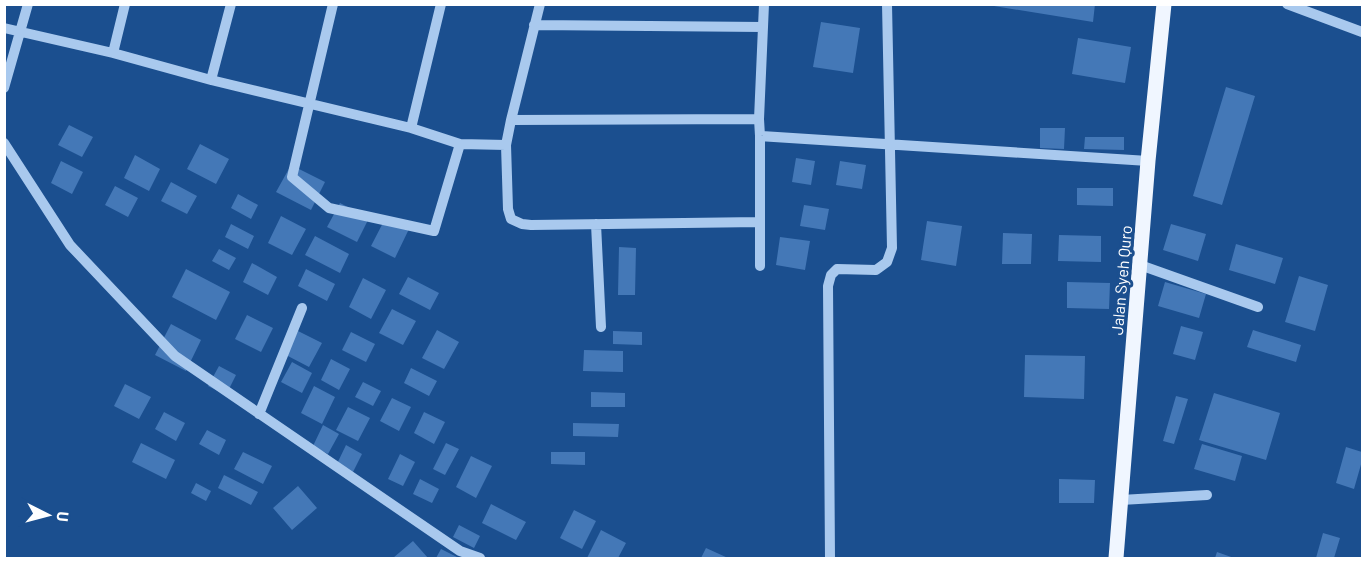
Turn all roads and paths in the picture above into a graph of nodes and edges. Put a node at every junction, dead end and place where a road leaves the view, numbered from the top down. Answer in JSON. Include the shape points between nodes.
{"nodes":[{"id":1,"x":28,"y":4,"type":"edge"},
{"id":2,"x":125,"y":4,"type":"edge"},
{"id":3,"x":231,"y":4,"type":"edge"},
{"id":4,"x":333,"y":4,"type":"edge"},
{"id":5,"x":441,"y":4,"type":"edge"},
{"id":6,"x":540,"y":4,"type":"edge"},
{"id":7,"x":764,"y":4,"type":"edge"},
{"id":8,"x":887,"y":4,"type":"edge"},
{"id":9,"x":1164,"y":4,"type":"edge"},
{"id":10,"x":1287,"y":4,"type":"edge"},
{"id":11,"x":534,"y":25,"type":"junction"},
{"id":12,"x":763,"y":27,"type":"junction"},
{"id":13,"x":4,"y":28,"type":"edge"},
{"id":14,"x":21,"y":31,"type":"junction"},
{"id":15,"x":1362,"y":32,"type":"edge"},
{"id":16,"x":112,"y":53,"type":"junction"},
{"id":17,"x":211,"y":80,"type":"junction"},
{"id":18,"x":4,"y":88,"type":"edge"},
{"id":19,"x":309,"y":104,"type":"junction"},
{"id":20,"x":759,"y":119,"type":"junction"},
{"id":21,"x":511,"y":120,"type":"junction"},
{"id":22,"x":411,"y":128,"type":"junction"},
{"id":23,"x":760,"y":136,"type":"junction"},
{"id":24,"x":4,"y":143,"type":"edge"},
{"id":25,"x":460,"y":144,"type":"junction"},
{"id":26,"x":890,"y":144,"type":"junction"},
{"id":27,"x":506,"y":145,"type":"junction"},
{"id":28,"x":1148,"y":161,"type":"junction"},
{"id":29,"x":760,"y":222,"type":"junction"},
{"id":30,"x":596,"y":224,"type":"junction"},
{"id":31,"x":1140,"y":265,"type":"junction"},
{"id":32,"x":760,"y":266,"type":"dead end"},
{"id":33,"x":1258,"y":307,"type":"dead end"},
{"id":34,"x":302,"y":308,"type":"dead end"},
{"id":35,"x":601,"y":327,"type":"dead end"},
{"id":36,"x":259,"y":414,"type":"junction"},
{"id":37,"x":1207,"y":495,"type":"dead end"},
{"id":38,"x":1121,"y":500,"type":"junction"},
{"id":39,"x":480,"y":558,"type":"edge"},
{"id":40,"x":830,"y":558,"type":"edge"},
{"id":41,"x":1116,"y":558,"type":"edge"}],
"edges":[{"from":1,"to":14,"type":"street"},
{"from":2,"to":16,"type":"street"},
{"from":3,"to":17,"type":"street"},
{"from":4,"to":19,"type":"street"},
{"from":5,"to":22,"type":"street"},
{"from":6,"to":11,"type":"street"},
{"from":7,"to":12,"type":"street"},
{"from":8,"to":26,"type":"street"},
{"from":9,"to":28,"type":"main road","name":"Jalan Syeh Quro"},
{"from":10,"to":15,"type":"street"},
{"from":11,"to":12,"type":"street"},
{"from":11,"to":21,"type":"street"},
{"from":12,"to":20,"type":"street"},
{"from":13,"to":14,"type":"street"},
{"from":14,"to":16,"type":"street"},
{"from":14,"to":18,"type":"street"},
{"from":16,"to":17,"type":"street"},
{"from":17,"to":19,"type":"street"},
{"from":19,"to":22,"type":"street"},
{"from":19,"to":25,"type":"street","via":[[292,177],[329,208],[434,231]]},
{"from":20,"to":21,"type":"street"},
{"from":20,"to":23,"type":"street"},
{"from":21,"to":27,"type":"street"},
{"from":22,"to":25,"type":"street"},
{"from":23,"to":26,"type":"street"},
{"from":23,"to":29,"type":"street"},
{"from":24,"to":36,"type":"street","via":[[70,245],[175,356]]},
{"from":25,"to":27,"type":"street"},
{"from":26,"to":28,"type":"street"},
{"from":26,"to":40,"type":"street","via":[[892,248],[887,261],[876,270],[837,269],[828,286]]},
{"from":27,"to":30,"type":"street","via":[[511,219],[531,225]]},
{"from":28,"to":31,"type":"main road","name":"Jalan Syeh Quro"},
{"from":29,"to":30,"type":"street"},
{"from":29,"to":32,"type":"street"},
{"from":30,"to":35,"type":"street"},
{"from":31,"to":33,"type":"street"},
{"from":31,"to":38,"type":"main road","name":"Jalan Syeh Quro"},
{"from":34,"to":36,"type":"street"},
{"from":36,"to":39,"type":"street","via":[[460,551]]},
{"from":37,"to":38,"type":"street"},
{"from":38,"to":41,"type":"main road","name":"Jalan Syeh Quro"}]}
